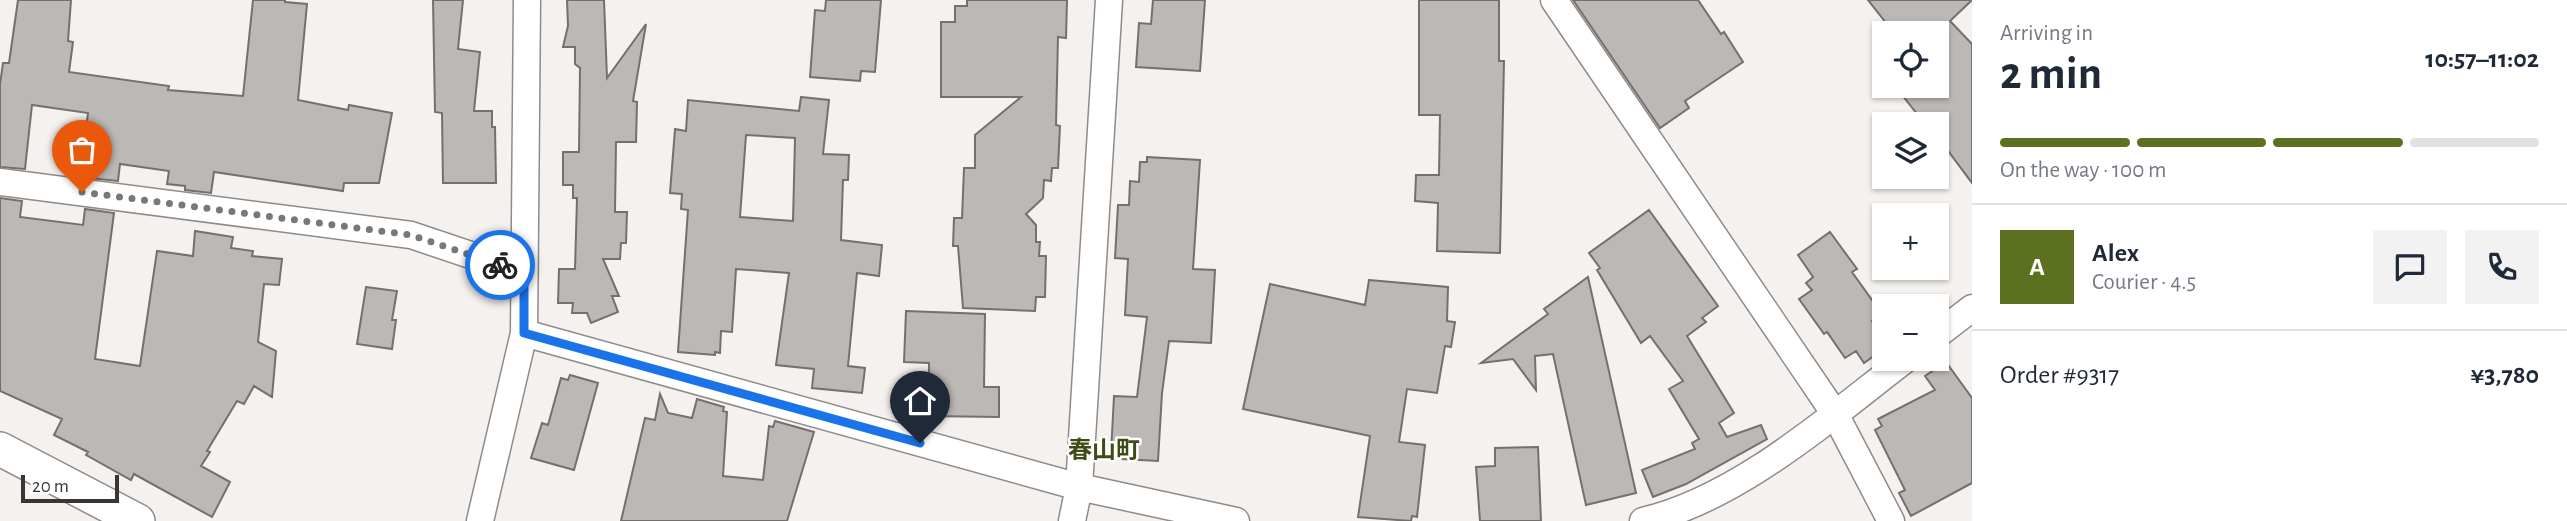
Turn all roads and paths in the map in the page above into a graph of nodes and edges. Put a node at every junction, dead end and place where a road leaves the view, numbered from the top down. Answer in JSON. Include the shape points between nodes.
{"nodes":[{"id":1,"x":527,"y":0,"type":"edge"},
{"id":2,"x":1109,"y":0,"type":"edge"},
{"id":3,"x":1554,"y":0,"type":"edge"},
{"id":4,"x":0,"y":182,"type":"edge"},
{"id":5,"x":524,"y":273,"type":"junction"},
{"id":6,"x":1972,"y":308,"type":"edge"},
{"id":7,"x":1949,"y":326,"type":"edge"},
{"id":8,"x":524,"y":333,"type":"junction"},
{"id":9,"x":1891,"y":371,"type":"edge"},
{"id":10,"x":1835,"y":414,"type":"junction"},
{"id":11,"x":0,"y":449,"type":"edge"},
{"id":12,"x":1079,"y":487,"type":"junction"},
{"id":13,"x":138,"y":521,"type":"edge"},
{"id":14,"x":480,"y":521,"type":"edge"},
{"id":15,"x":1072,"y":521,"type":"edge"},
{"id":16,"x":1236,"y":521,"type":"edge"},
{"id":17,"x":1643,"y":521,"type":"edge"},
{"id":18,"x":1891,"y":521,"type":"edge"}],
"edges":[{"from":1,"to":5,"type":"street"},
{"from":2,"to":12,"type":"street"},
{"from":3,"to":10,"type":"street"},
{"from":4,"to":5,"type":"street","via":[[411,235]]},
{"from":5,"to":8,"type":"street"},
{"from":6,"to":7,"type":"street"},
{"from":8,"to":12,"type":"street"},
{"from":8,"to":14,"type":"street"},
{"from":9,"to":10,"type":"street"},
{"from":10,"to":17,"type":"street","via":[[1738,483],[1666,516]]},
{"from":10,"to":18,"type":"street"},
{"from":11,"to":13,"type":"street"},
{"from":12,"to":15,"type":"street"},
{"from":12,"to":16,"type":"street"}]}
